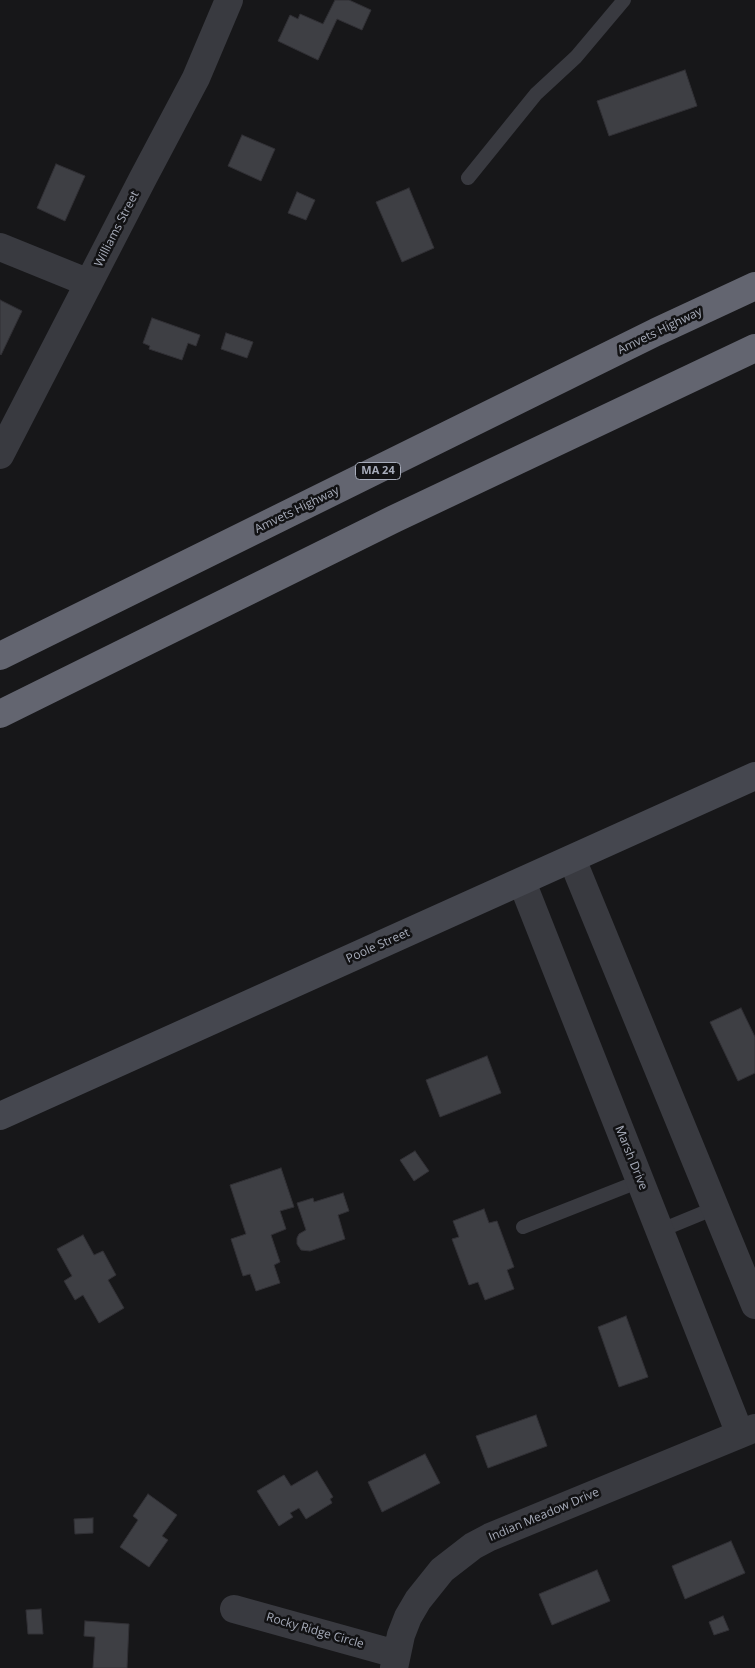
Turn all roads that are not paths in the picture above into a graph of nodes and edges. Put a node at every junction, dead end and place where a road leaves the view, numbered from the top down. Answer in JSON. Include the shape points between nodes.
{"nodes":[{"id":1,"x":229,"y":0,"type":"edge"},
{"id":2,"x":624,"y":0,"type":"edge"},
{"id":3,"x":468,"y":178,"type":"dead end"},
{"id":4,"x":0,"y":247,"type":"edge"},
{"id":5,"x":89,"y":283,"type":"junction"},
{"id":6,"x":755,"y":286,"type":"edge"},
{"id":7,"x":755,"y":348,"type":"edge"},
{"id":8,"x":0,"y":455,"type":"edge"},
{"id":9,"x":0,"y":656,"type":"edge"},
{"id":10,"x":0,"y":714,"type":"edge"},
{"id":11,"x":755,"y":776,"type":"edge"},
{"id":12,"x":572,"y":859,"type":"junction"},
{"id":13,"x":522,"y":882,"type":"junction"},
{"id":14,"x":0,"y":1116,"type":"edge"},
{"id":15,"x":640,"y":1181,"type":"junction"},
{"id":16,"x":716,"y":1208,"type":"junction"},
{"id":17,"x":523,"y":1227,"type":"dead end"},
{"id":18,"x":660,"y":1231,"type":"junction"},
{"id":19,"x":755,"y":1305,"type":"edge"},
{"id":20,"x":748,"y":1431,"type":"edge"},
{"id":21,"x":234,"y":1609,"type":"dead end"},
{"id":22,"x":395,"y":1661,"type":"edge"}],
"edges":[{"from":1,"to":5,"type":"street","name":"Williams Street","via":[[196,78]]},
{"from":2,"to":3,"type":"lane","via":[[576,57],[536,94]]},
{"from":4,"to":5,"type":"street"},
{"from":5,"to":8,"type":"street","name":"Williams Street"},
{"from":6,"to":9,"type":"highway","name":"Amvets Highway","number":"MA 24"},
{"from":7,"to":10,"type":"highway","via":[[394,520]]},
{"from":11,"to":12,"type":"street","name":"Poole Street"},
{"from":12,"to":13,"type":"street","name":"Poole Street"},
{"from":12,"to":16,"type":"street"},
{"from":13,"to":14,"type":"street","name":"Poole Street"},
{"from":13,"to":15,"type":"street","name":"Marsh Drive"},
{"from":15,"to":17,"type":"lane"},
{"from":15,"to":18,"type":"street","name":"Marsh Drive"},
{"from":16,"to":18,"type":"lane"},
{"from":16,"to":19,"type":"street"},
{"from":18,"to":20,"type":"street","name":"Marsh Drive"},
{"from":20,"to":22,"type":"street","name":"Indian Meadow Drive","via":[[473,1546],[442,1570],[418,1600],[408,1617]]},
{"from":21,"to":22,"type":"street","name":"Rocky Ridge Circle"}]}
